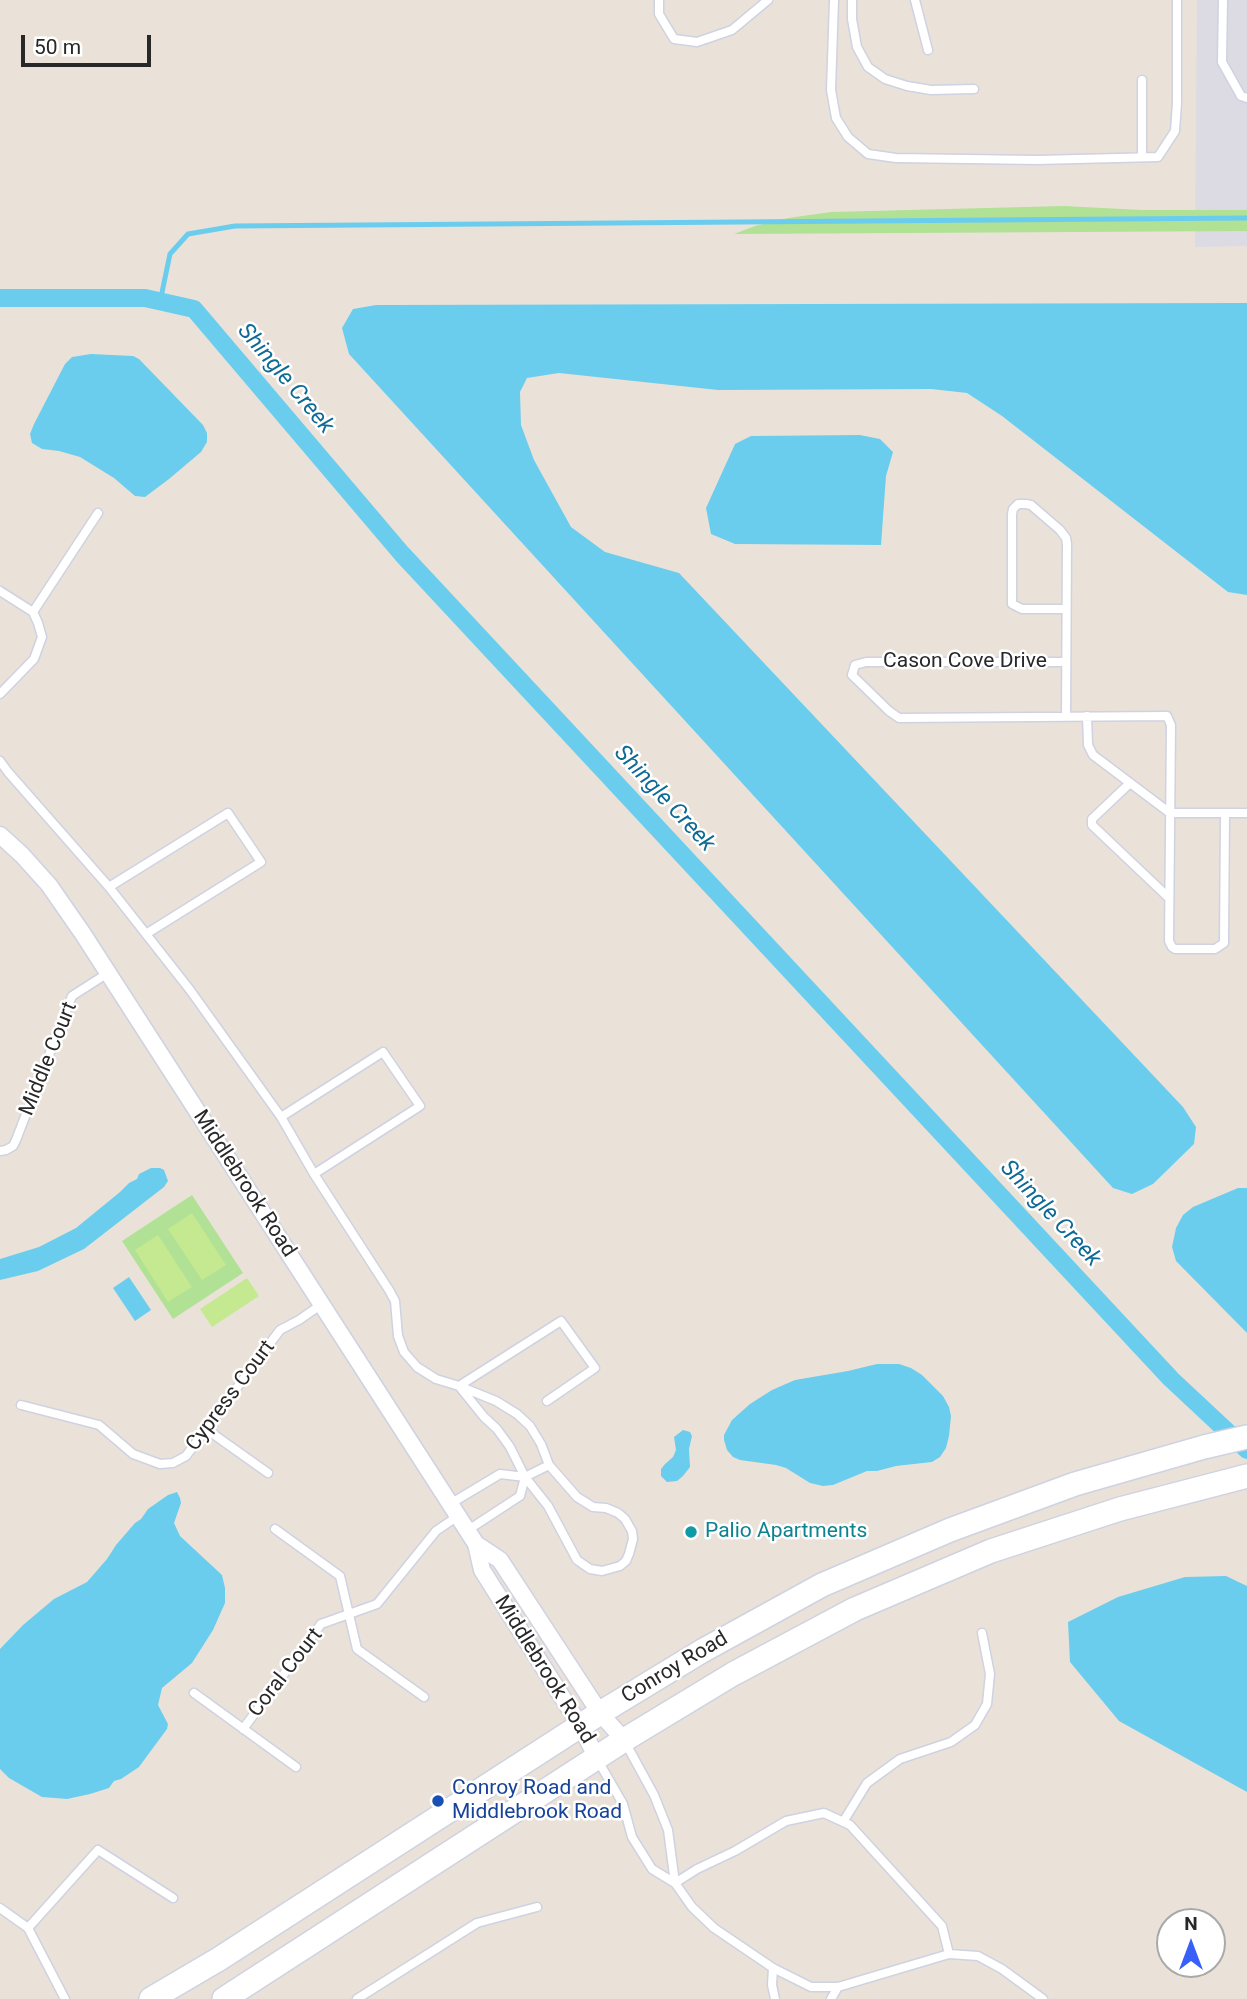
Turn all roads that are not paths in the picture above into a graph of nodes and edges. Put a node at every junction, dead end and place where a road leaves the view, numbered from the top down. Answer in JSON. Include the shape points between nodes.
{"nodes":[{"id":1,"x":659,"y":0,"type":"edge"},
{"id":2,"x":768,"y":0,"type":"edge"},
{"id":3,"x":834,"y":0,"type":"edge"},
{"id":4,"x":852,"y":0,"type":"edge"},
{"id":5,"x":915,"y":0,"type":"edge"},
{"id":6,"x":1177,"y":0,"type":"edge"},
{"id":7,"x":1223,"y":0,"type":"edge"},
{"id":8,"x":928,"y":50,"type":"dead end"},
{"id":9,"x":1142,"y":80,"type":"dead end"},
{"id":10,"x":974,"y":89,"type":"dead end"},
{"id":11,"x":1247,"y":98,"type":"edge"},
{"id":12,"x":1142,"y":157,"type":"junction"},
{"id":13,"x":98,"y":513,"type":"dead end"},
{"id":14,"x":0,"y":591,"type":"edge"},
{"id":15,"x":1066,"y":609,"type":"junction"},
{"id":16,"x":33,"y":612,"type":"junction"},
{"id":17,"x":1066,"y":662,"type":"junction"},
{"id":18,"x":0,"y":694,"type":"edge"},
{"id":19,"x":1066,"y":716,"type":"junction"},
{"id":20,"x":1087,"y":716,"type":"junction"},
{"id":21,"x":0,"y":761,"type":"edge"},
{"id":22,"x":1129,"y":783,"type":"junction"},
{"id":23,"x":1170,"y":813,"type":"junction"},
{"id":24,"x":1226,"y":813,"type":"junction"},
{"id":25,"x":1247,"y":813,"type":"edge"},
{"id":26,"x":0,"y":835,"type":"edge"},
{"id":27,"x":109,"y":887,"type":"junction"},
{"id":28,"x":1169,"y":898,"type":"junction"},
{"id":29,"x":146,"y":934,"type":"junction"},
{"id":30,"x":108,"y":973,"type":"junction"},
{"id":31,"x":281,"y":1117,"type":"junction"},
{"id":32,"x":0,"y":1151,"type":"edge"},
{"id":33,"x":314,"y":1174,"type":"junction"},
{"id":34,"x":322,"y":1304,"type":"junction"},
{"id":35,"x":458,"y":1386,"type":"junction"},
{"id":36,"x":547,"y":1401,"type":"dead end"},
{"id":37,"x":20,"y":1405,"type":"dead end"},
{"id":38,"x":206,"y":1429,"type":"junction"},
{"id":39,"x":1247,"y":1437,"type":"edge"},
{"id":40,"x":549,"y":1465,"type":"junction"},
{"id":41,"x":268,"y":1473,"type":"dead end"},
{"id":42,"x":525,"y":1476,"type":"junction"},
{"id":43,"x":1241,"y":1478,"type":"edge"},
{"id":44,"x":454,"y":1510,"type":"junction"},
{"id":45,"x":275,"y":1528,"type":"dead end"},
{"id":46,"x":472,"y":1537,"type":"junction"},
{"id":47,"x":349,"y":1614,"type":"junction"},
{"id":48,"x":982,"y":1633,"type":"dead end"},
{"id":49,"x":194,"y":1693,"type":"dead end"},
{"id":50,"x":424,"y":1698,"type":"dead end"},
{"id":51,"x":600,"y":1713,"type":"junction"},
{"id":52,"x":580,"y":1727,"type":"junction"},
{"id":53,"x":243,"y":1729,"type":"junction"},
{"id":54,"x":624,"y":1740,"type":"junction"},
{"id":55,"x":597,"y":1758,"type":"junction"},
{"id":56,"x":296,"y":1767,"type":"dead end"},
{"id":57,"x":843,"y":1822,"type":"junction"},
{"id":58,"x":675,"y":1883,"type":"junction"},
{"id":59,"x":173,"y":1898,"type":"dead end"},
{"id":60,"x":537,"y":1907,"type":"dead end"},
{"id":61,"x":0,"y":1909,"type":"edge"},
{"id":62,"x":28,"y":1928,"type":"junction"},
{"id":63,"x":949,"y":1954,"type":"junction"},
{"id":64,"x":773,"y":1968,"type":"junction"},
{"id":65,"x":838,"y":1987,"type":"junction"},
{"id":66,"x":65,"y":1999,"type":"edge"},
{"id":67,"x":151,"y":1999,"type":"edge"},
{"id":68,"x":224,"y":1999,"type":"edge"},
{"id":69,"x":357,"y":1999,"type":"edge"},
{"id":70,"x":775,"y":1999,"type":"edge"},
{"id":71,"x":831,"y":1999,"type":"edge"},
{"id":72,"x":1043,"y":1999,"type":"edge"}],
"edges":[{"from":1,"to":2,"type":"lane","via":[[659,13],[674,39],[697,41],[732,30]]},
{"from":3,"to":12,"type":"lane","via":[[831,90],[836,118],[848,137],[868,154],[1037,160]]},
{"from":4,"to":10,"type":"lane","via":[[857,47],[868,67],[907,86]]},
{"from":5,"to":8,"type":"lane"},
{"from":6,"to":12,"type":"lane","via":[[1175,131],[1158,157]]},
{"from":7,"to":11,"type":"lane","via":[[1222,62],[1241,96]]},
{"from":9,"to":12,"type":"lane"},
{"from":13,"to":16,"type":"lane"},
{"from":14,"to":16,"type":"lane"},
{"from":15,"to":15,"type":"lane","name":"Cason Cove Drive","via":[[1066,538],[1031,505],[1022,503],[1012,514],[1012,604],[1022,609]]},
{"from":15,"to":17,"type":"lane","name":"Cason Cove Drive"},
{"from":16,"to":18,"type":"lane","via":[[42,637],[39,649]]},
{"from":17,"to":19,"type":"lane","name":"Cason Cove Drive"},
{"from":17,"to":19,"type":"lane","name":"Cason Cove Drive","via":[[866,662],[855,665],[852,672],[899,718]]},
{"from":19,"to":20,"type":"lane","name":"Cason Cove Drive"},
{"from":20,"to":22,"type":"lane","via":[[1091,752]]},
{"from":20,"to":23,"type":"lane","name":"Cason Cove Drive","via":[[1169,718]]},
{"from":21,"to":27,"type":"lane"},
{"from":22,"to":23,"type":"lane"},
{"from":22,"to":28,"type":"lane","via":[[1092,819],[1092,825]]},
{"from":23,"to":24,"type":"lane"},
{"from":23,"to":28,"type":"lane","name":"Cason Cove Drive"},
{"from":24,"to":25,"type":"lane"},
{"from":24,"to":28,"type":"lane","name":"Cason Cove Drive","via":[[1222,946],[1172,947]]},
{"from":26,"to":30,"type":"street","name":"Middlebrook Road","via":[[49,884]]},
{"from":27,"to":29,"type":"lane"},
{"from":27,"to":29,"type":"lane","via":[[228,813],[261,862]]},
{"from":29,"to":31,"type":"lane"},
{"from":30,"to":32,"type":"lane","name":"Middle Court","via":[[72,996],[16,1140]]},
{"from":30,"to":34,"type":"street","name":"Middlebrook Road"},
{"from":31,"to":33,"type":"lane"},
{"from":31,"to":33,"type":"lane","via":[[383,1052],[420,1106]]},
{"from":33,"to":35,"type":"lane","via":[[389,1290],[404,1352],[427,1374]]},
{"from":34,"to":38,"type":"lane","name":"Cypress Court","via":[[280,1329]]},
{"from":34,"to":44,"type":"street","name":"Middlebrook Road"},
{"from":35,"to":36,"type":"lane","via":[[561,1321],[595,1368]]},
{"from":35,"to":40,"type":"lane","via":[[517,1414],[530,1426]]},
{"from":35,"to":42,"type":"lane","via":[[497,1429]]},
{"from":37,"to":38,"type":"lane","name":"Cypress Court","via":[[99,1425],[133,1454],[160,1464],[186,1456]]},
{"from":38,"to":41,"type":"lane"},
{"from":39,"to":51,"type":"main road","name":"Conroy Road","via":[[1075,1484],[950,1530],[822,1585]]},
{"from":40,"to":42,"type":"lane"},
{"from":40,"to":42,"type":"lane","via":[[584,1503],[625,1519],[633,1539],[620,1566],[597,1571],[578,1560]]},
{"from":42,"to":44,"type":"lane","name":"Coral Court","via":[[500,1474]]},
{"from":42,"to":46,"type":"lane","via":[[520,1496]]},
{"from":43,"to":54,"type":"main road","name":"Conroy Road","via":[[1120,1509],[991,1551],[855,1609],[733,1674]]},
{"from":44,"to":46,"type":"street","name":"Middlebrook Road"},
{"from":44,"to":47,"type":"lane","name":"Coral Court","via":[[377,1604]]},
{"from":45,"to":47,"type":"lane","via":[[340,1576]]},
{"from":46,"to":51,"type":"street","name":"Middlebrook Road","via":[[500,1560]]},
{"from":46,"to":52,"type":"street","name":"Middlebrook Road","via":[[482,1570]]},
{"from":47,"to":50,"type":"lane","via":[[357,1649]]},
{"from":47,"to":53,"type":"lane","name":"Coral Court","via":[[321,1624]]},
{"from":48,"to":57,"type":"lane","via":[[990,1674],[987,1704],[975,1725],[951,1742],[900,1759],[867,1783]]},
{"from":49,"to":53,"type":"lane"},
{"from":51,"to":52,"type":"main road","name":"Conroy Road"},
{"from":51,"to":54,"type":"street","name":"Middlebrook Road"},
{"from":52,"to":55,"type":"street","name":"Middlebrook Road"},
{"from":52,"to":67,"type":"main road","name":"Conroy Road"},
{"from":53,"to":56,"type":"lane"},
{"from":54,"to":55,"type":"main road","name":"Conroy Road"},
{"from":54,"to":58,"type":"lane","via":[[668,1830]]},
{"from":55,"to":58,"type":"lane","via":[[623,1804],[632,1837],[652,1869]]},
{"from":55,"to":68,"type":"main road","name":"Conroy Road"},
{"from":57,"to":58,"type":"lane","via":[[824,1813],[786,1821]]},
{"from":57,"to":63,"type":"lane","via":[[942,1926]]},
{"from":58,"to":64,"type":"lane","via":[[714,1928]]},
{"from":59,"to":62,"type":"lane","via":[[98,1850]]},
{"from":60,"to":69,"type":"lane","via":[[477,1923]]},
{"from":61,"to":62,"type":"lane"},
{"from":62,"to":66,"type":"lane"},
{"from":63,"to":65,"type":"lane"},
{"from":63,"to":72,"type":"lane","via":[[978,1956]]},
{"from":64,"to":65,"type":"lane","via":[[811,1987]]},
{"from":64,"to":70,"type":"lane"},
{"from":65,"to":71,"type":"lane"}]}
